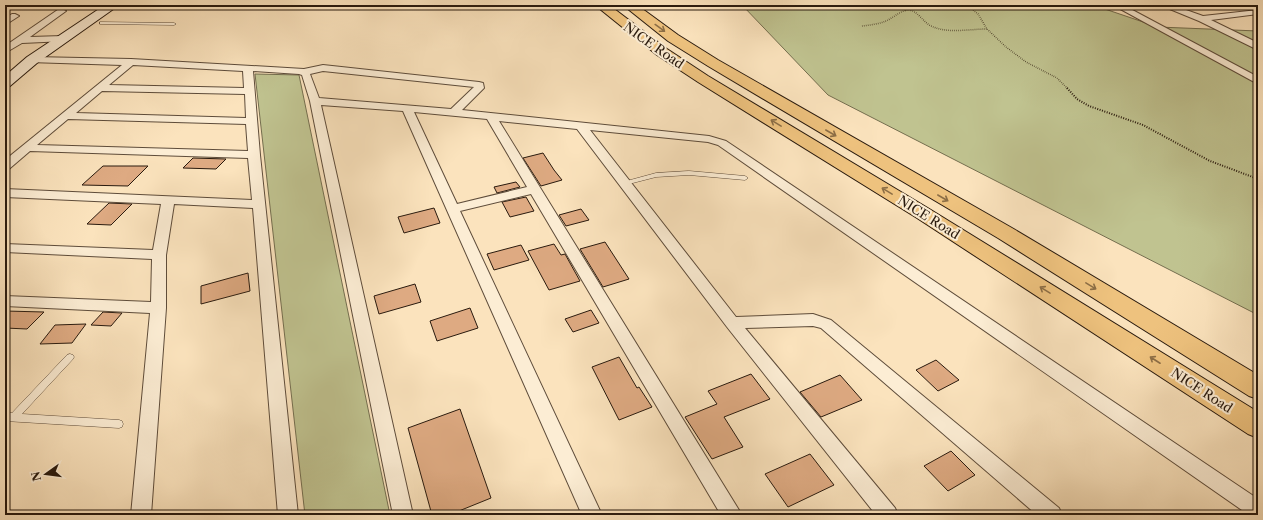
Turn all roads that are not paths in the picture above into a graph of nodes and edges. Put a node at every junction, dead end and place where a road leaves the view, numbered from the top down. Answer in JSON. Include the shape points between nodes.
{"nodes":[{"id":1,"x":113,"y":5,"type":"edge"},
{"id":2,"x":126,"y":5,"type":"edge"},
{"id":3,"x":601,"y":5,"type":"edge"},
{"id":4,"x":629,"y":5,"type":"edge"},
{"id":5,"x":1117,"y":5,"type":"edge"},
{"id":6,"x":1164,"y":5,"type":"edge"},
{"id":7,"x":1248,"y":5,"type":"edge"},
{"id":8,"x":62,"y":11,"type":"dead end"},
{"id":9,"x":1258,"y":11,"type":"edge"},
{"id":10,"x":15,"y":16,"type":"dead end"},
{"id":11,"x":1202,"y":19,"type":"junction"},
{"id":12,"x":5,"y":22,"type":"edge"},
{"id":13,"x":101,"y":23,"type":"junction"},
{"id":14,"x":174,"y":24,"type":"dead end"},
{"id":15,"x":63,"y":39,"type":"junction"},
{"id":16,"x":5,"y":40,"type":"edge"},
{"id":17,"x":20,"y":40,"type":"junction"},
{"id":18,"x":1258,"y":47,"type":"edge"},
{"id":19,"x":5,"y":50,"type":"edge"},
{"id":20,"x":48,"y":59,"type":"junction"},
{"id":21,"x":32,"y":60,"type":"junction"},
{"id":22,"x":131,"y":62,"type":"junction"},
{"id":23,"x":248,"y":68,"type":"junction"},
{"id":24,"x":304,"y":72,"type":"junction"},
{"id":25,"x":18,"y":73,"type":"junction"},
{"id":26,"x":1258,"y":81,"type":"edge"},
{"id":27,"x":5,"y":83,"type":"edge"},
{"id":28,"x":101,"y":88,"type":"junction"},
{"id":29,"x":249,"y":91,"type":"junction"},
{"id":30,"x":315,"y":101,"type":"junction"},
{"id":31,"x":407,"y":108,"type":"junction"},
{"id":32,"x":453,"y":113,"type":"junction"},
{"id":33,"x":66,"y":116,"type":"junction"},
{"id":34,"x":491,"y":118,"type":"junction"},
{"id":35,"x":252,"y":121,"type":"junction"},
{"id":36,"x":580,"y":125,"type":"junction"},
{"id":37,"x":27,"y":148,"type":"junction"},
{"id":38,"x":254,"y":155,"type":"junction"},
{"id":39,"x":5,"y":166,"type":"edge"},
{"id":40,"x":745,"y":178,"type":"dead end"},
{"id":41,"x":625,"y":183,"type":"junction"},
{"id":42,"x":536,"y":189,"type":"junction"},
{"id":43,"x":5,"y":193,"type":"edge"},
{"id":44,"x":168,"y":200,"type":"junction"},
{"id":45,"x":259,"y":204,"type":"junction"},
{"id":46,"x":453,"y":209,"type":"junction"},
{"id":47,"x":5,"y":248,"type":"edge"},
{"id":48,"x":159,"y":255,"type":"junction"},
{"id":49,"x":5,"y":301,"type":"edge"},
{"id":50,"x":158,"y":308,"type":"junction"},
{"id":51,"x":732,"y":323,"type":"junction"},
{"id":52,"x":70,"y":357,"type":"dead end"},
{"id":53,"x":1258,"y":388,"type":"edge"},
{"id":54,"x":9,"y":417,"type":"edge"},
{"id":55,"x":119,"y":424,"type":"dead end"},
{"id":56,"x":1258,"y":426,"type":"edge"},
{"id":57,"x":1258,"y":510,"type":"edge"},
{"id":58,"x":141,"y":515,"type":"edge"},
{"id":59,"x":288,"y":515,"type":"edge"},
{"id":60,"x":403,"y":515,"type":"edge"},
{"id":61,"x":592,"y":515,"type":"edge"},
{"id":62,"x":732,"y":515,"type":"edge"},
{"id":63,"x":888,"y":515,"type":"edge"},
{"id":64,"x":1052,"y":515,"type":"edge"}],
"edges":[{"from":1,"to":15,"type":"main road"},
{"from":2,"to":13,"type":"main road"},
{"from":56,"to":3,"type":"highway","name":"NICE Road","one_way":true,"via":[[924,214],[703,79],[662,52]]},
{"from":4,"to":53,"type":"highway","name":"NICE Road","one_way":true,"via":[[672,38],[713,63],[1005,234]]},
{"from":5,"to":26,"type":"street"},
{"from":6,"to":11,"type":"street"},
{"from":7,"to":9,"type":"street"},
{"from":8,"to":17,"type":"street"},
{"from":9,"to":11,"type":"street"},
{"from":10,"to":12,"type":"street"},
{"from":11,"to":18,"type":"street"},
{"from":13,"to":14,"type":"lane"},
{"from":13,"to":20,"type":"main road"},
{"from":15,"to":17,"type":"street"},
{"from":15,"to":21,"type":"main road"},
{"from":16,"to":17,"type":"street"},
{"from":17,"to":19,"type":"street"},
{"from":20,"to":21,"type":"street"},
{"from":20,"to":22,"type":"street"},
{"from":20,"to":25,"type":"main road"},
{"from":21,"to":25,"type":"main road"},
{"from":22,"to":23,"type":"street"},
{"from":22,"to":28,"type":"street"},
{"from":23,"to":24,"type":"street"},
{"from":23,"to":29,"type":"street"},
{"from":24,"to":30,"type":"street"},
{"from":24,"to":32,"type":"street","via":[[323,68],[479,85],[479,88]]},
{"from":25,"to":27,"type":"main road"},
{"from":28,"to":29,"type":"street"},
{"from":28,"to":33,"type":"street"},
{"from":29,"to":35,"type":"street"},
{"from":30,"to":31,"type":"street"},
{"from":30,"to":60,"type":"street"},
{"from":31,"to":32,"type":"street"},
{"from":31,"to":46,"type":"street"},
{"from":32,"to":34,"type":"street"},
{"from":33,"to":35,"type":"street"},
{"from":33,"to":37,"type":"street"},
{"from":34,"to":36,"type":"street"},
{"from":34,"to":42,"type":"street"},
{"from":35,"to":38,"type":"street"},
{"from":36,"to":41,"type":"street"},
{"from":36,"to":57,"type":"street","via":[[709,139],[722,143]]},
{"from":37,"to":38,"type":"street"},
{"from":37,"to":39,"type":"street"},
{"from":38,"to":45,"type":"street"},
{"from":40,"to":41,"type":"lane","via":[[688,173],[656,175]]},
{"from":41,"to":51,"type":"street"},
{"from":42,"to":46,"type":"street"},
{"from":42,"to":62,"type":"street"},
{"from":43,"to":44,"type":"street"},
{"from":44,"to":45,"type":"street"},
{"from":44,"to":48,"type":"street"},
{"from":45,"to":59,"type":"street"},
{"from":46,"to":61,"type":"street"},
{"from":47,"to":48,"type":"street"},
{"from":48,"to":50,"type":"street"},
{"from":49,"to":50,"type":"street"},
{"from":50,"to":58,"type":"street"},
{"from":51,"to":63,"type":"street"},
{"from":51,"to":64,"type":"street","via":[[813,320],[826,324]]},
{"from":52,"to":54,"type":"lane"},
{"from":54,"to":55,"type":"lane"}]}
